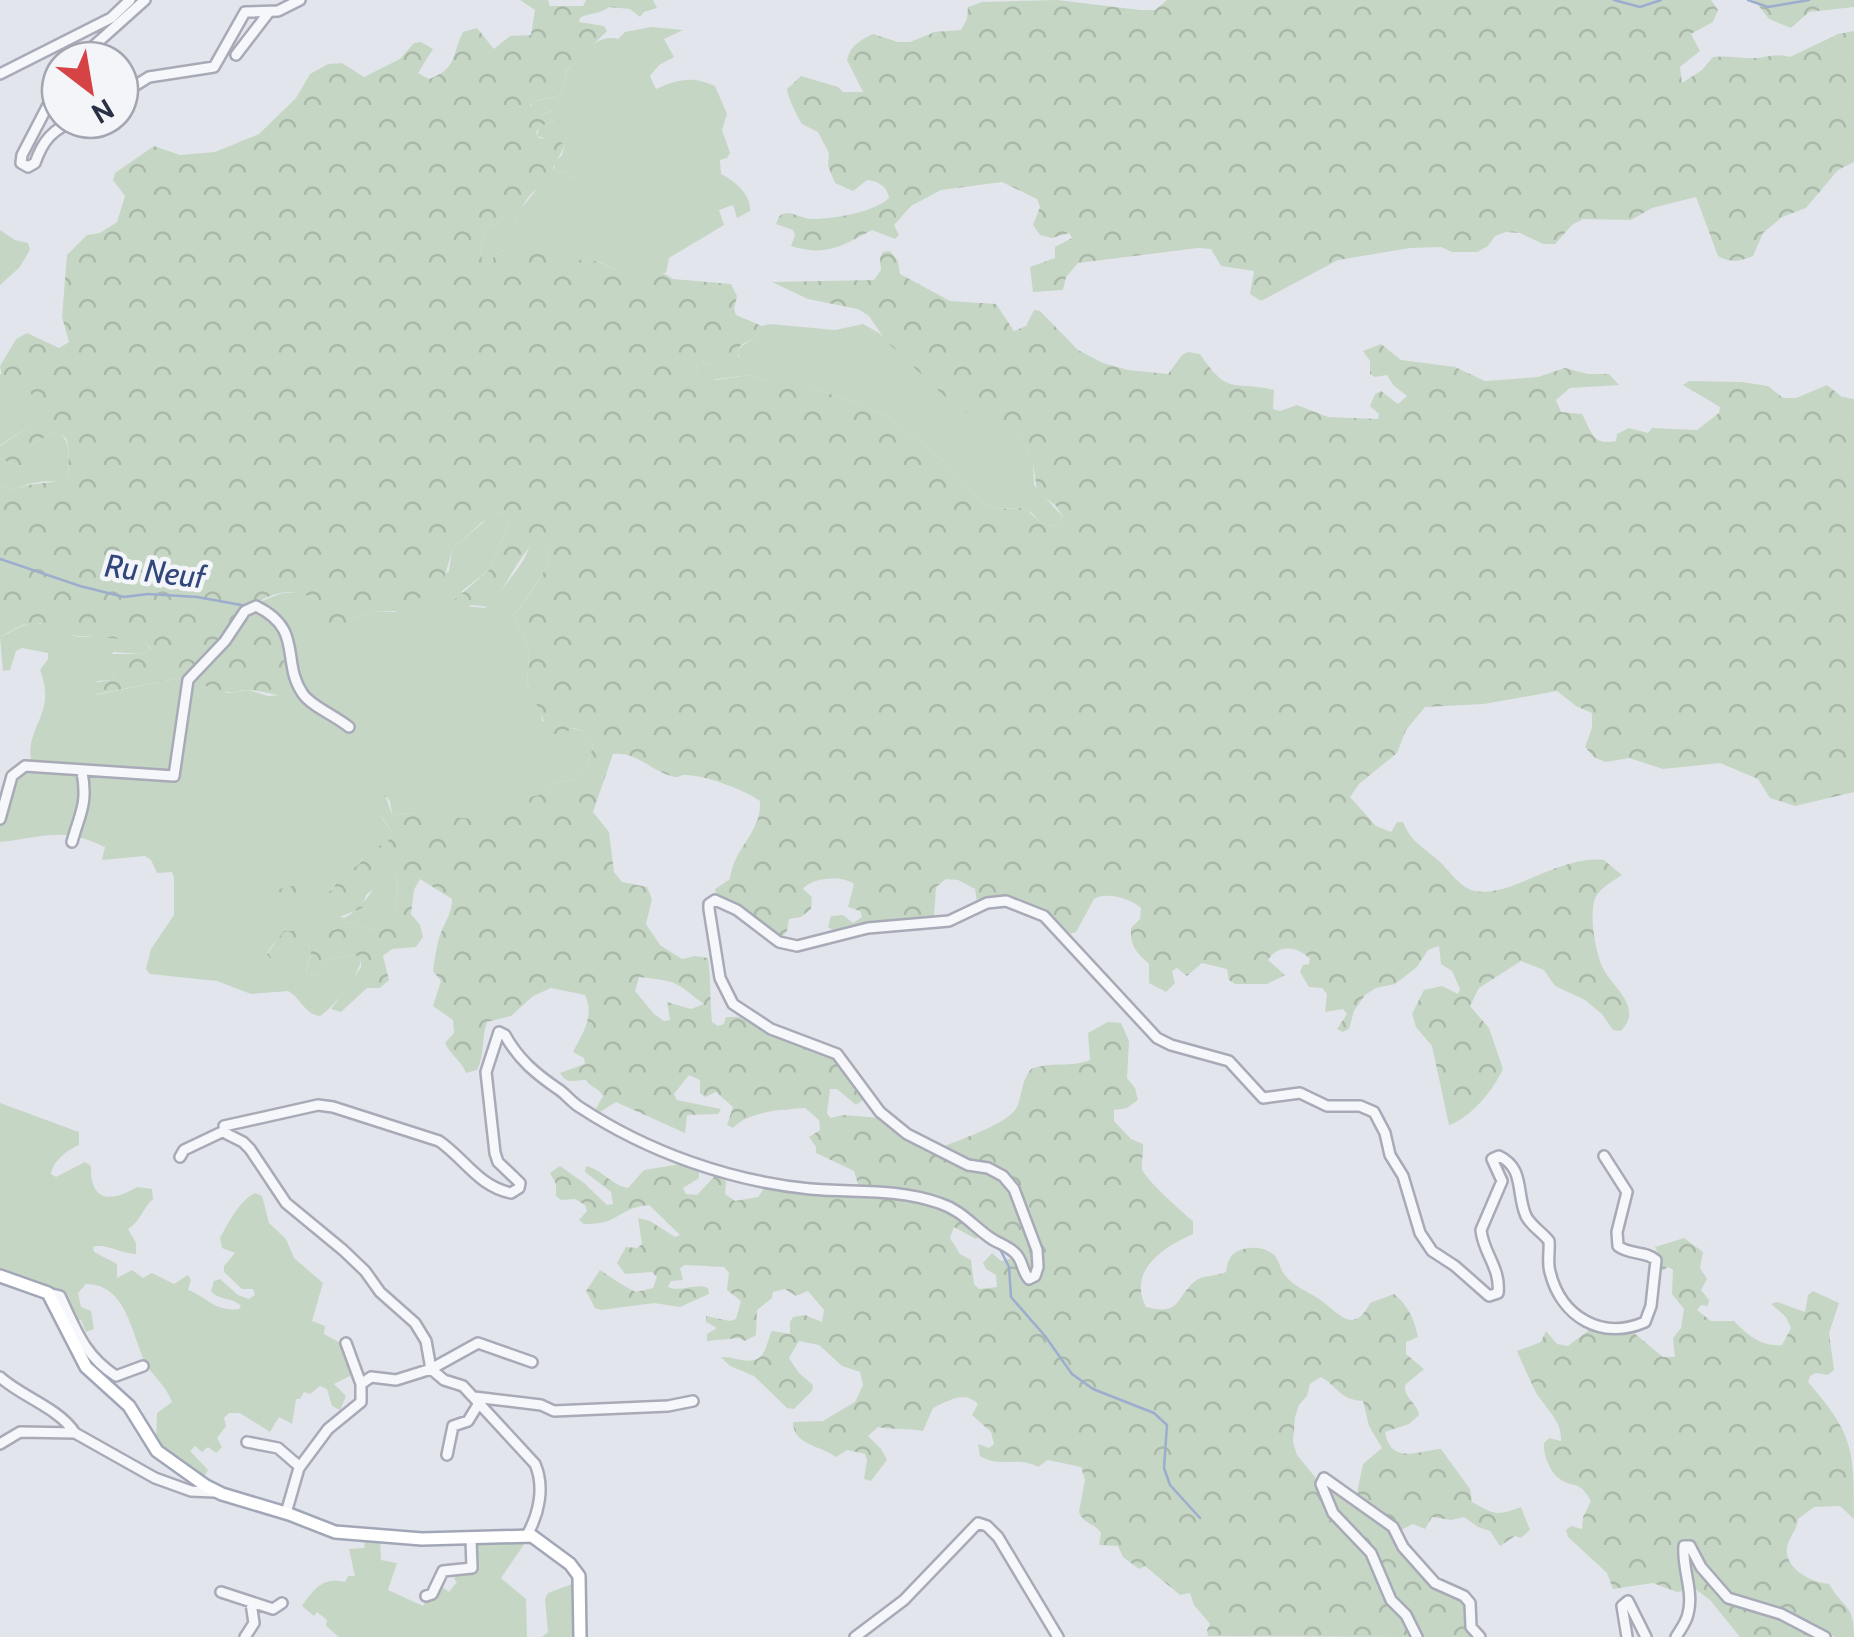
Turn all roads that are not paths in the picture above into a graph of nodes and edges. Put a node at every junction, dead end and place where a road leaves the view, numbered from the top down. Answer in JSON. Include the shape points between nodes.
{"nodes":[{"id":1,"x":130,"y":0,"type":"edge"},
{"id":2,"x":145,"y":0,"type":"edge"},
{"id":3,"x":300,"y":0,"type":"edge"},
{"id":4,"x":269,"y":12,"type":"junction"},
{"id":5,"x":100,"y":40,"type":"edge"},
{"id":6,"x":236,"y":54,"type":"dead end"},
{"id":7,"x":0,"y":74,"type":"edge"},
{"id":8,"x":140,"y":83,"type":"edge"},
{"id":9,"x":40,"y":120,"type":"edge"},
{"id":10,"x":46,"y":140,"type":"edge"},
{"id":11,"x":349,"y":726,"type":"dead end"},
{"id":12,"x":82,"y":772,"type":"junction"},
{"id":13,"x":0,"y":819,"type":"edge"},
{"id":14,"x":72,"y":842,"type":"dead end"},
{"id":15,"x":224,"y":1131,"type":"junction"},
{"id":16,"x":1604,"y":1156,"type":"dead end"},
{"id":17,"x":180,"y":1157,"type":"dead end"},
{"id":18,"x":0,"y":1276,"type":"edge"},
{"id":19,"x":48,"y":1293,"type":"junction"},
{"id":20,"x":346,"y":1343,"type":"dead end"},
{"id":21,"x":532,"y":1362,"type":"dead end"},
{"id":22,"x":143,"y":1366,"type":"dead end"},
{"id":23,"x":431,"y":1369,"type":"junction"},
{"id":24,"x":0,"y":1378,"type":"edge"},
{"id":25,"x":361,"y":1384,"type":"junction"},
{"id":26,"x":476,"y":1400,"type":"junction"},
{"id":27,"x":694,"y":1401,"type":"dead end"},
{"id":28,"x":75,"y":1433,"type":"junction"},
{"id":29,"x":248,"y":1442,"type":"dead end"},
{"id":30,"x":0,"y":1444,"type":"edge"},
{"id":31,"x":447,"y":1456,"type":"dead end"},
{"id":32,"x":300,"y":1467,"type":"junction"},
{"id":33,"x":214,"y":1491,"type":"junction"},
{"id":34,"x":286,"y":1513,"type":"junction"},
{"id":35,"x":532,"y":1537,"type":"junction"},
{"id":36,"x":471,"y":1539,"type":"junction"},
{"id":37,"x":221,"y":1592,"type":"dead end"},
{"id":38,"x":426,"y":1596,"type":"dead end"},
{"id":39,"x":251,"y":1603,"type":"junction"},
{"id":40,"x":282,"y":1604,"type":"dead end"},
{"id":41,"x":245,"y":1637,"type":"edge"},
{"id":42,"x":580,"y":1637,"type":"edge"},
{"id":43,"x":855,"y":1637,"type":"edge"},
{"id":44,"x":1058,"y":1637,"type":"edge"},
{"id":45,"x":1417,"y":1637,"type":"edge"},
{"id":46,"x":1480,"y":1637,"type":"edge"},
{"id":47,"x":1628,"y":1637,"type":"edge"},
{"id":48,"x":1646,"y":1637,"type":"edge"},
{"id":49,"x":1676,"y":1637,"type":"edge"},
{"id":50,"x":1824,"y":1637,"type":"edge"}],
"edges":[{"from":1,"to":7,"type":"street","via":[[111,18]]},
{"from":2,"to":5,"type":"street"},
{"from":3,"to":4,"type":"street"},
{"from":4,"to":6,"type":"street"},
{"from":4,"to":8,"type":"street","via":[[246,12],[214,67]]},
{"from":9,"to":10,"type":"street","via":[[22,163],[35,163]]},
{"from":11,"to":12,"type":"street","via":[[301,692],[285,630],[256,606],[188,680],[174,776]]},
{"from":12,"to":13,"type":"street","via":[[17,769]]},
{"from":12,"to":14,"type":"street","via":[[84,812]]},
{"from":15,"to":16,"type":"street","via":[[231,1122],[334,1107],[438,1140],[482,1181],[511,1193],[520,1183],[495,1153],[486,1080],[499,1032],[536,1075],[628,1136],[702,1167],[810,1189],[882,1191],[939,1202],[1017,1255],[1029,1279],[1038,1267],[1037,1250],[1003,1176],[908,1134],[880,1112],[837,1054],[771,1029],[732,1004],[718,970],[709,909],[711,901],[728,904],[778,942],[797,946],[868,928],[949,922],[1006,901],[1044,916],[1157,1038],[1229,1061],[1262,1098],[1300,1094],[1327,1106],[1374,1112],[1420,1233],[1432,1251],[1489,1296],[1498,1293],[1499,1278],[1482,1230],[1502,1181],[1492,1160],[1508,1160],[1529,1222],[1549,1241],[1550,1276],[1564,1302],[1580,1321],[1616,1330],[1646,1322],[1656,1260],[1618,1246],[1626,1192]]},
{"from":15,"to":17,"type":"street"},
{"from":15,"to":23,"type":"street","via":[[250,1149],[286,1204],[354,1260],[415,1324]]},
{"from":18,"to":19,"type":"main road"},
{"from":19,"to":22,"type":"street","via":[[60,1296],[101,1366],[116,1376]]},
{"from":19,"to":33,"type":"main road","via":[[86,1367],[129,1406],[157,1452]]},
{"from":20,"to":25,"type":"street"},
{"from":21,"to":23,"type":"street","via":[[478,1343]]},
{"from":23,"to":25,"type":"street"},
{"from":23,"to":26,"type":"street"},
{"from":24,"to":28,"type":"street"},
{"from":25,"to":32,"type":"street","via":[[361,1402],[328,1429]]},
{"from":26,"to":27,"type":"street","via":[[542,1405],[554,1412]]},
{"from":26,"to":31,"type":"street","via":[[468,1421],[452,1426]]},
{"from":26,"to":35,"type":"street","via":[[537,1469]]},
{"from":28,"to":30,"type":"street","via":[[20,1432]]},
{"from":28,"to":33,"type":"street","via":[[154,1478]]},
{"from":29,"to":32,"type":"street","via":[[278,1448]]},
{"from":32,"to":34,"type":"street"},
{"from":33,"to":34,"type":"main road"},
{"from":34,"to":36,"type":"main road","via":[[335,1532]]},
{"from":35,"to":36,"type":"main road"},
{"from":35,"to":42,"type":"main road","via":[[579,1576]]},
{"from":36,"to":38,"type":"street","via":[[472,1568],[443,1571]]},
{"from":37,"to":39,"type":"street"},
{"from":39,"to":40,"type":"street"},
{"from":39,"to":41,"type":"street","via":[[254,1623]]},
{"from":43,"to":44,"type":"street","via":[[917,1588],[978,1524],[998,1537]]},
{"from":45,"to":46,"type":"street","via":[[1390,1600],[1371,1553],[1333,1513],[1324,1478],[1394,1527],[1435,1583],[1464,1596]]},
{"from":47,"to":48,"type":"street","via":[[1622,1606],[1628,1601]]},
{"from":49,"to":50,"type":"street","via":[[1688,1614],[1683,1554],[1690,1546],[1728,1598],[1781,1614]]}]}
